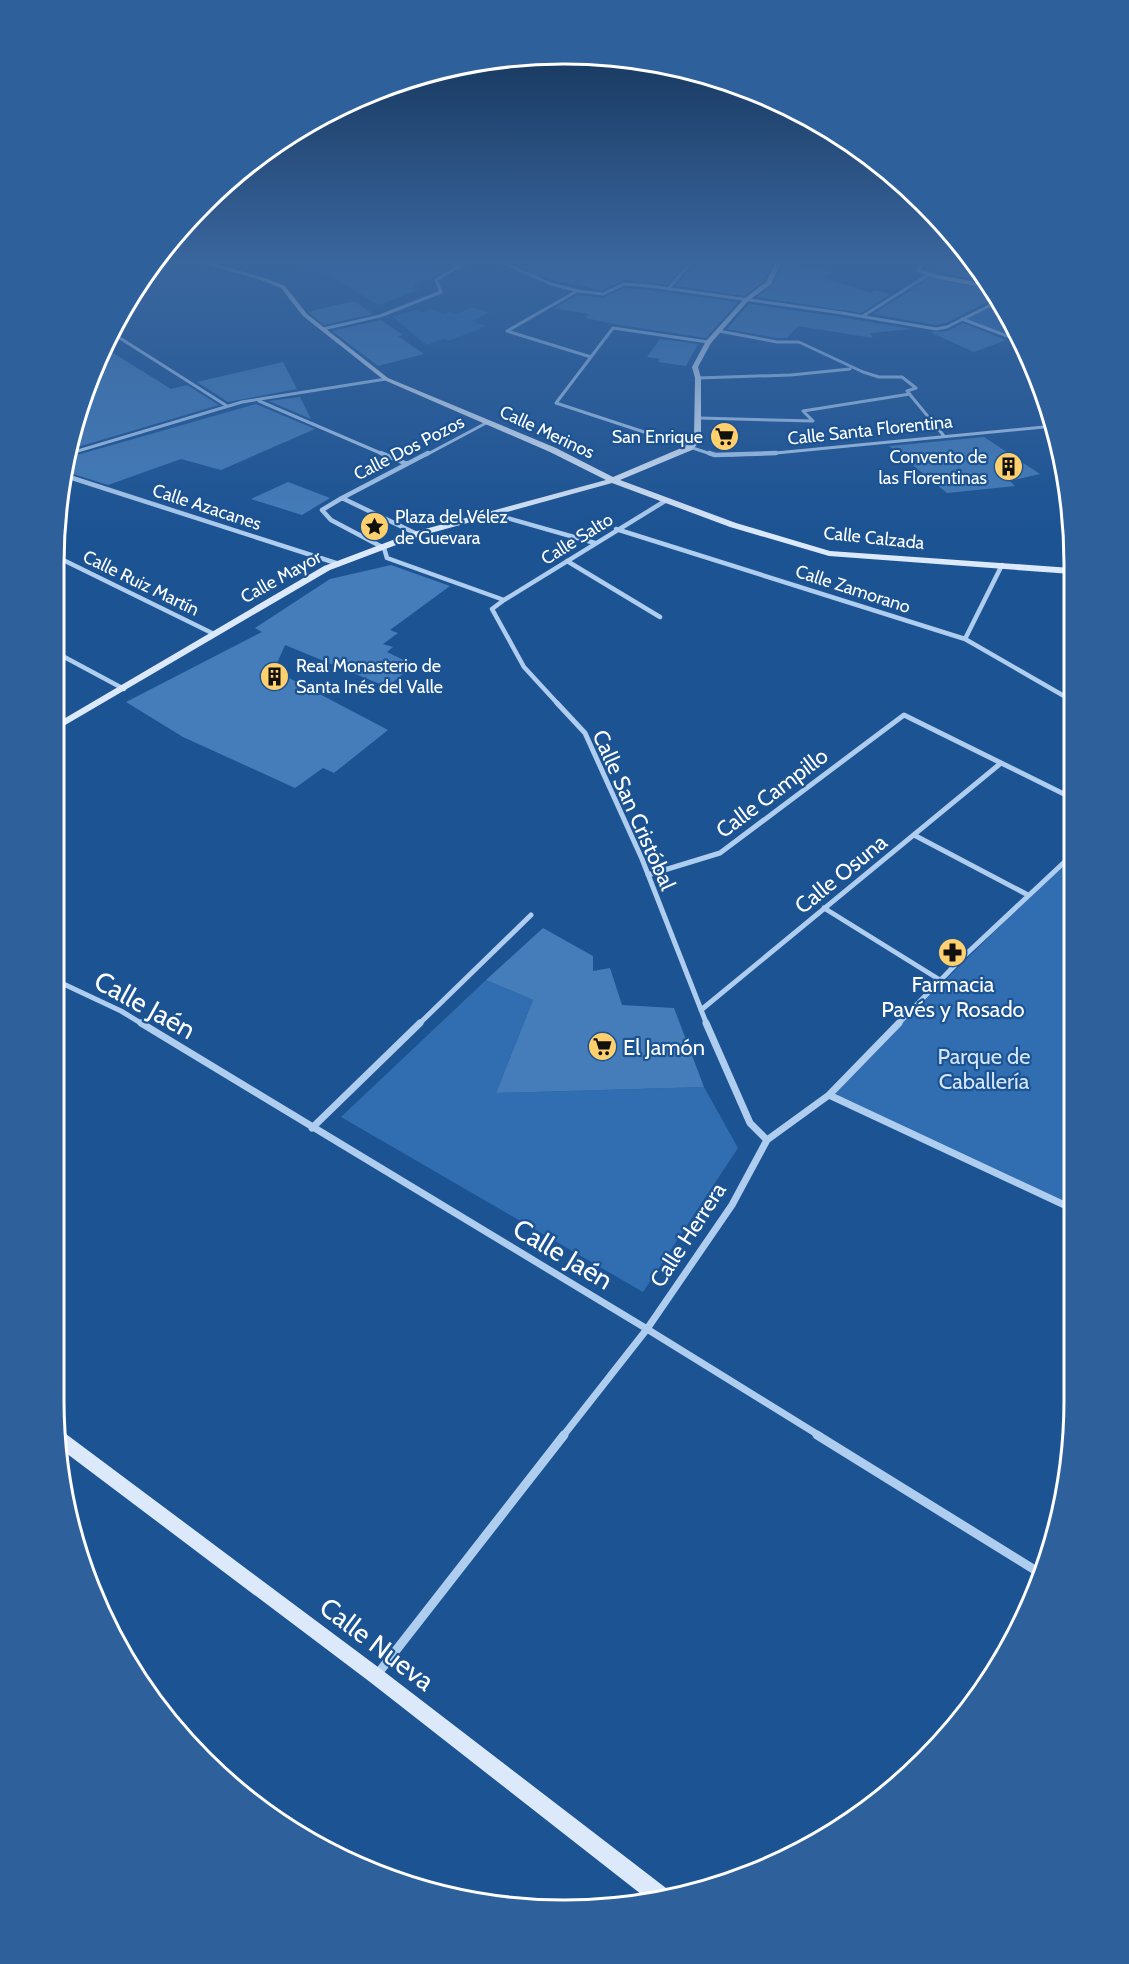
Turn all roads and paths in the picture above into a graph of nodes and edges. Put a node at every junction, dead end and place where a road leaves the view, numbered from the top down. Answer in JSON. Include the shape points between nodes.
{"nodes":[{"id":1,"x":140,"y":351,"type":"edge"},
{"id":2,"x":350,"y":351,"type":"edge"},
{"id":3,"x":570,"y":351,"type":"edge"},
{"id":4,"x":596,"y":351,"type":"edge"},
{"id":5,"x":704,"y":351,"type":"edge"},
{"id":6,"x":817,"y":351,"type":"edge"},
{"id":7,"x":591,"y":357,"type":"junction"},
{"id":8,"x":854,"y":368,"type":"junction"},
{"id":9,"x":698,"y":378,"type":"junction"},
{"id":10,"x":386,"y":379,"type":"junction"},
{"id":11,"x":910,"y":394,"type":"junction"},
{"id":12,"x":259,"y":401,"type":"junction"},
{"id":13,"x":227,"y":406,"type":"junction"},
{"id":14,"x":699,"y":418,"type":"junction"},
{"id":15,"x":488,"y":422,"type":"junction"},
{"id":16,"x":1045,"y":429,"type":"edge"},
{"id":17,"x":944,"y":436,"type":"junction"},
{"id":18,"x":689,"y":448,"type":"junction"},
{"id":19,"x":78,"y":451,"type":"edge"},
{"id":20,"x":407,"y":464,"type":"junction"},
{"id":21,"x":72,"y":478,"type":"edge"},
{"id":22,"x":613,"y":480,"type":"junction"},
{"id":23,"x":342,"y":498,"type":"junction"},
{"id":24,"x":665,"y":501,"type":"junction"},
{"id":25,"x":493,"y":514,"type":"junction"},
{"id":26,"x":616,"y":530,"type":"junction"},
{"id":27,"x":417,"y":534,"type":"junction"},
{"id":28,"x":595,"y":543,"type":"junction"},
{"id":29,"x":384,"y":549,"type":"junction"},
{"id":30,"x":64,"y":561,"type":"edge"},
{"id":31,"x":567,"y":561,"type":"junction"},
{"id":32,"x":339,"y":564,"type":"junction"},
{"id":33,"x":1002,"y":565,"type":"junction"},
{"id":34,"x":1064,"y":570,"type":"edge"},
{"id":35,"x":504,"y":600,"type":"junction"},
{"id":36,"x":660,"y":617,"type":"dead end"},
{"id":37,"x":214,"y":634,"type":"junction"},
{"id":38,"x":965,"y":639,"type":"junction"},
{"id":39,"x":64,"y":657,"type":"edge"},
{"id":40,"x":124,"y":689,"type":"junction"},
{"id":41,"x":1064,"y":696,"type":"edge"},
{"id":42,"x":64,"y":723,"type":"edge"},
{"id":43,"x":1001,"y":763,"type":"junction"},
{"id":44,"x":1064,"y":794,"type":"edge"},
{"id":45,"x":914,"y":834,"type":"junction"},
{"id":46,"x":1064,"y":862,"type":"edge"},
{"id":47,"x":648,"y":875,"type":"junction"},
{"id":48,"x":1029,"y":895,"type":"junction"},
{"id":49,"x":824,"y":908,"type":"junction"},
{"id":50,"x":531,"y":915,"type":"dead end"},
{"id":51,"x":940,"y":980,"type":"junction"},
{"id":52,"x":64,"y":985,"type":"edge"},
{"id":53,"x":701,"y":1010,"type":"junction"},
{"id":54,"x":829,"y":1095,"type":"junction"},
{"id":55,"x":312,"y":1128,"type":"junction"},
{"id":56,"x":768,"y":1140,"type":"junction"},
{"id":57,"x":1064,"y":1205,"type":"edge"},
{"id":58,"x":647,"y":1329,"type":"junction"},
{"id":59,"x":67,"y":1444,"type":"edge"},
{"id":60,"x":1034,"y":1570,"type":"edge"},
{"id":61,"x":376,"y":1676,"type":"junction"},
{"id":62,"x":654,"y":1891,"type":"edge"}],
"edges":[{"from":1,"to":13,"type":"street"},
{"from":2,"to":10,"type":"street","name":"Calle Merinos"},
{"from":3,"to":7,"type":"street"},
{"from":4,"to":7,"type":"street"},
{"from":5,"to":9,"type":"street","via":[[695,367]]},
{"from":6,"to":8,"type":"street"},
{"from":7,"to":18,"type":"street","name":"Calle Santa Florentina","via":[[556,403]]},
{"from":8,"to":9,"type":"street"},
{"from":8,"to":11,"type":"street","via":[[879,377],[902,377],[916,388],[908,391]]},
{"from":9,"to":14,"type":"street"},
{"from":10,"to":12,"type":"street"},
{"from":10,"to":15,"type":"street","name":"Calle Merinos"},
{"from":11,"to":14,"type":"street","via":[[803,411],[813,421]]},
{"from":11,"to":17,"type":"street"},
{"from":12,"to":13,"type":"street"},
{"from":12,"to":20,"type":"street"},
{"from":13,"to":19,"type":"street"},
{"from":14,"to":18,"type":"street","via":[[698,438]]},
{"from":15,"to":20,"type":"street","name":"Calle Dos Pozos"},
{"from":15,"to":22,"type":"street","name":"Calle Merinos"},
{"from":16,"to":17,"type":"street","name":"Calle Santa Florentina"},
{"from":17,"to":18,"type":"street","name":"Calle Santa Florentina","via":[[776,453],[715,455]]},
{"from":18,"to":22,"type":"street","name":"Calle Mayor"},
{"from":20,"to":23,"type":"street","name":"Calle Dos Pozos"},
{"from":21,"to":32,"type":"street","name":"Calle Azacanes"},
{"from":22,"to":24,"type":"street","name":"Calle Calzada"},
{"from":22,"to":25,"type":"street","name":"Calle Mayor"},
{"from":23,"to":27,"type":"street"},
{"from":23,"to":29,"type":"street","name":"Calle Dos Pozos","via":[[322,510],[331,520]]},
{"from":24,"to":26,"type":"street","name":"Calle Salto"},
{"from":24,"to":33,"type":"street","name":"Calle Calzada","via":[[829,553]]},
{"from":25,"to":27,"type":"street","name":"Calle Mayor"},
{"from":25,"to":28,"type":"street"},
{"from":26,"to":28,"type":"street","name":"Calle Salto"},
{"from":26,"to":38,"type":"street","name":"Calle Zamorano"},
{"from":27,"to":29,"type":"street","name":"Calle Mayor"},
{"from":28,"to":31,"type":"street","name":"Calle Salto"},
{"from":29,"to":32,"type":"street","name":"Calle Mayor"},
{"from":29,"to":35,"type":"street","via":[[387,558]]},
{"from":30,"to":37,"type":"street","name":"Calle Ruiz Martín"},
{"from":31,"to":35,"type":"street","name":"Calle Salto"},
{"from":31,"to":36,"type":"street"},
{"from":32,"to":37,"type":"street","name":"Calle Mayor"},
{"from":33,"to":34,"type":"street","name":"Calle Calzada"},
{"from":33,"to":38,"type":"street"},
{"from":35,"to":47,"type":"street","name":"Calle San Cristóbal","via":[[492,609],[524,667],[585,733]]},
{"from":37,"to":40,"type":"street","name":"Calle Mayor"},
{"from":38,"to":41,"type":"street","name":"Calle Zamorano"},
{"from":39,"to":40,"type":"street"},
{"from":40,"to":42,"type":"street","name":"Calle Mayor"},
{"from":43,"to":44,"type":"street"},
{"from":43,"to":45,"type":"street","name":"Calle Osuna"},
{"from":43,"to":47,"type":"street","name":"Calle Campillo","via":[[904,715],[720,853]]},
{"from":45,"to":48,"type":"street"},
{"from":45,"to":49,"type":"street","name":"Calle Osuna"},
{"from":46,"to":48,"type":"street","name":"Calle Herrera"},
{"from":47,"to":53,"type":"street","name":"Calle San Cristóbal"},
{"from":48,"to":51,"type":"street","name":"Calle Herrera"},
{"from":49,"to":51,"type":"street"},
{"from":49,"to":53,"type":"street","name":"Calle Osuna"},
{"from":50,"to":55,"type":"street"},
{"from":51,"to":54,"type":"street","name":"Calle Herrera"},
{"from":52,"to":55,"type":"street","name":"Calle Jaén","via":[[121,1011]]},
{"from":53,"to":56,"type":"street","name":"Calle San Cristóbal","via":[[750,1123]]},
{"from":54,"to":56,"type":"street","name":"Calle Herrera"},
{"from":54,"to":57,"type":"street"},
{"from":55,"to":58,"type":"street","name":"Calle Jaén"},
{"from":56,"to":58,"type":"street","name":"Calle Herrera","via":[[732,1205]]},
{"from":58,"to":60,"type":"street","name":"Calle Jaén"},
{"from":58,"to":61,"type":"street","name":"Calle Herrera"},
{"from":59,"to":61,"type":"street","name":"Calle Nueva"},
{"from":61,"to":62,"type":"street","name":"Calle Nueva"}]}
